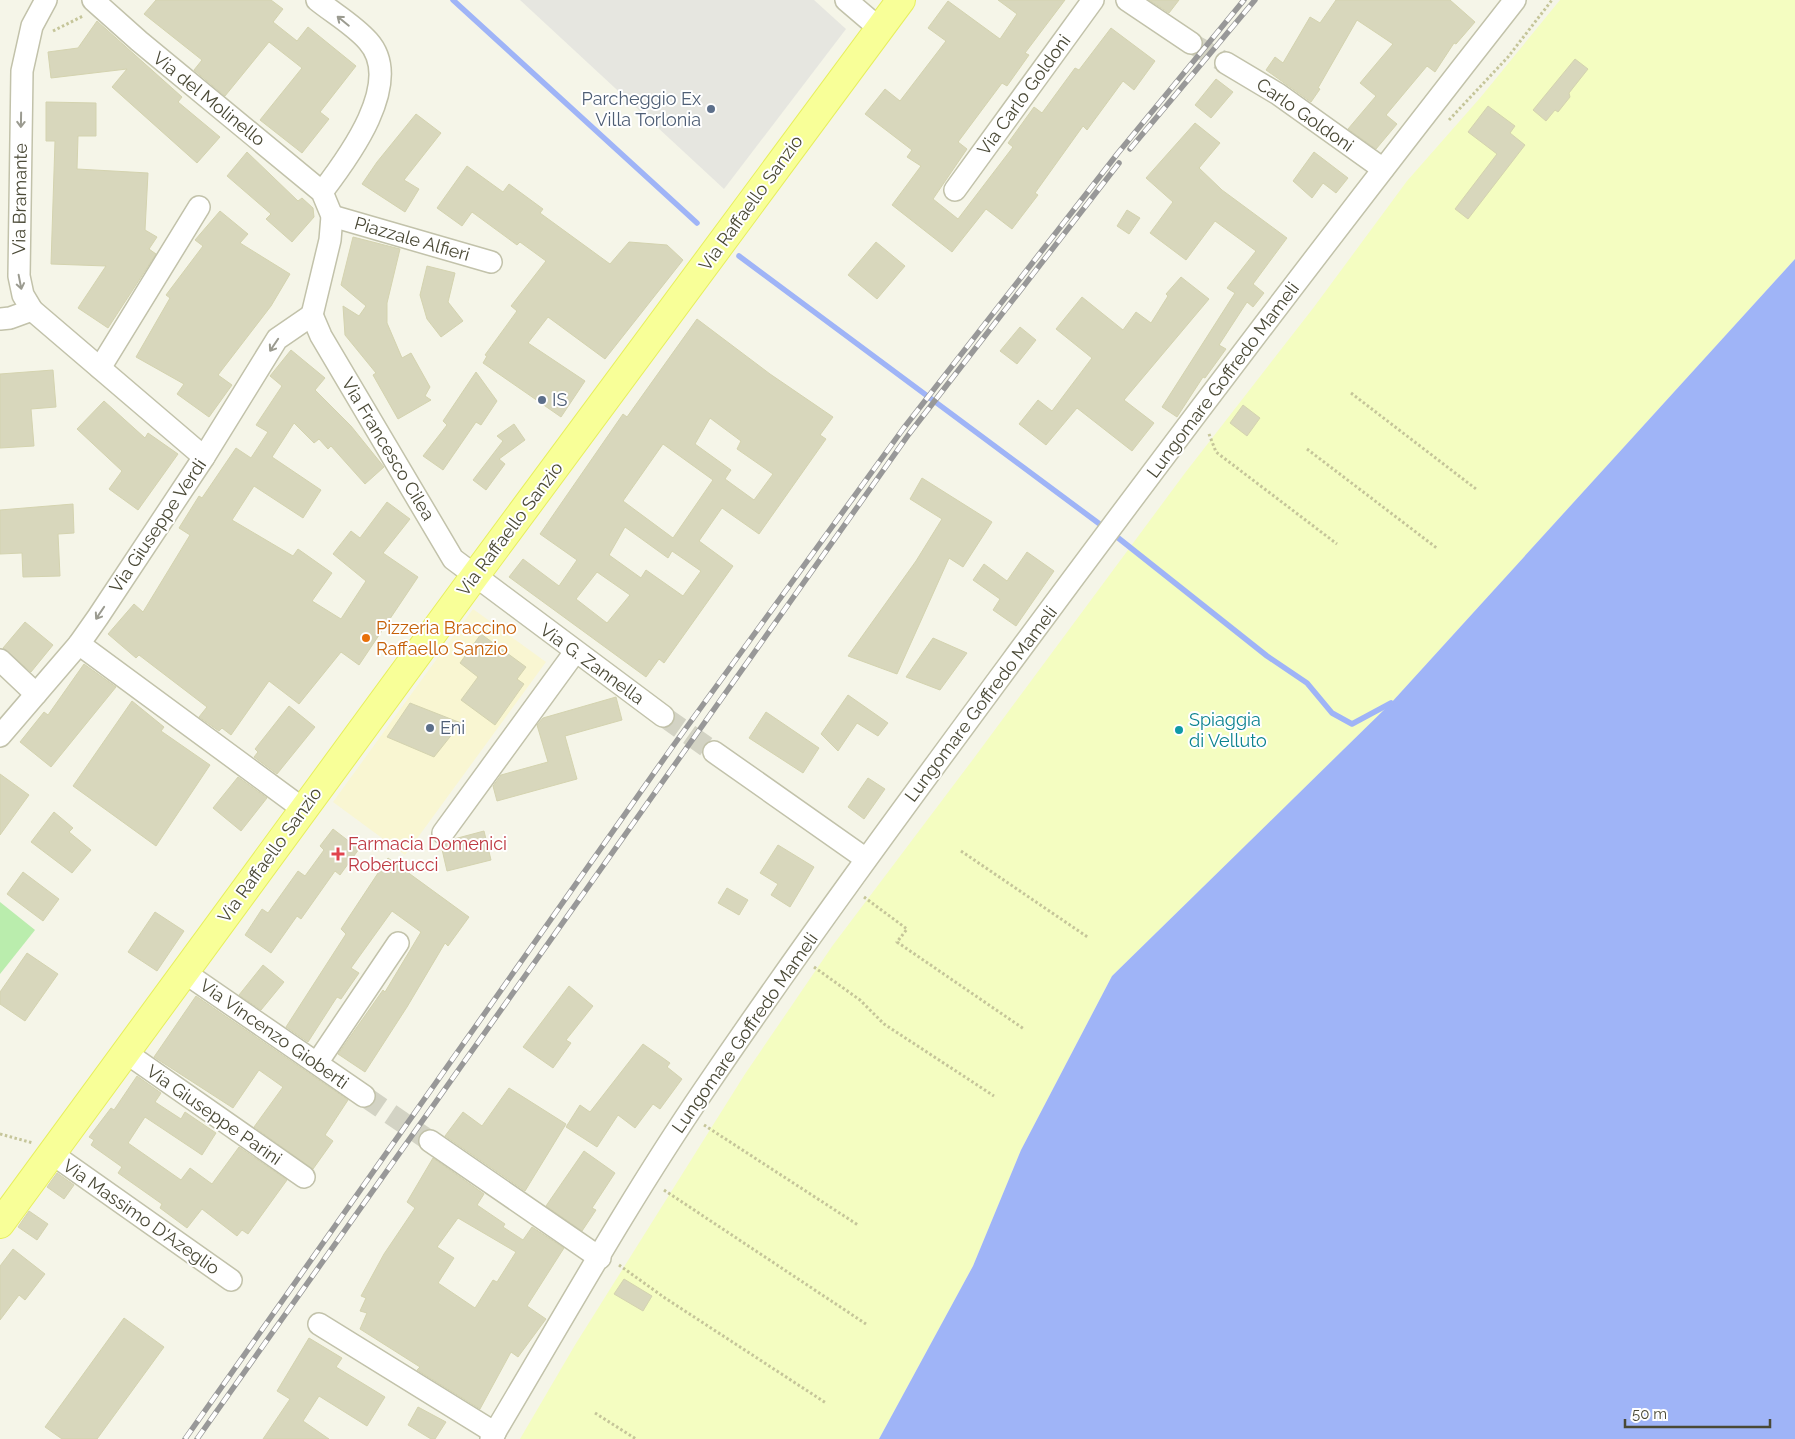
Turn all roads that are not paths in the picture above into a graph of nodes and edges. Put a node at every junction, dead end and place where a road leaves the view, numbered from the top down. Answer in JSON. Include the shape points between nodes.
{"nodes":[{"id":1,"x":46,"y":0,"type":"edge"},
{"id":2,"x":317,"y":0,"type":"edge"},
{"id":3,"x":846,"y":0,"type":"edge"},
{"id":4,"x":901,"y":0,"type":"edge"},
{"id":5,"x":1093,"y":0,"type":"edge"},
{"id":6,"x":1127,"y":0,"type":"edge"},
{"id":7,"x":1515,"y":0,"type":"edge"},
{"id":8,"x":97,"y":1,"type":"edge"},
{"id":9,"x":880,"y":29,"type":"junction"},
{"id":10,"x":1191,"y":43,"type":"tunnel mouth"},
{"id":11,"x":1226,"y":63,"type":"tunnel mouth"},
{"id":12,"x":1382,"y":169,"type":"junction"},
{"id":13,"x":955,"y":190,"type":"dead end"},
{"id":14,"x":322,"y":192,"type":"junction"},
{"id":15,"x":199,"y":207,"type":"dead end"},
{"id":16,"x":332,"y":216,"type":"junction"},
{"id":17,"x":491,"y":262,"type":"dead end"},
{"id":18,"x":32,"y":310,"type":"junction"},
{"id":19,"x":312,"y":314,"type":"junction"},
{"id":20,"x":0,"y":319,"type":"edge"},
{"id":21,"x":100,"y":368,"type":"junction"},
{"id":22,"x":204,"y":457,"type":"junction"},
{"id":23,"x":474,"y":576,"type":"junction"},
{"id":24,"x":79,"y":644,"type":"junction"},
{"id":25,"x":575,"y":652,"type":"junction"},
{"id":26,"x":0,"y":660,"type":"edge"},
{"id":27,"x":36,"y":694,"type":"junction"},
{"id":28,"x":663,"y":716,"type":"tunnel mouth"},
{"id":29,"x":0,"y":736,"type":"edge"},
{"id":30,"x":714,"y":752,"type":"tunnel mouth"},
{"id":31,"x":303,"y":810,"type":"junction"},
{"id":32,"x":443,"y":833,"type":"dead end"},
{"id":33,"x":866,"y":859,"type":"junction"},
{"id":34,"x":398,"y":943,"type":"dead end"},
{"id":35,"x":184,"y":972,"type":"junction"},
{"id":36,"x":125,"y":1052,"type":"junction"},
{"id":37,"x":317,"y":1063,"type":"junction"},
{"id":38,"x":364,"y":1096,"type":"tunnel mouth"},
{"id":39,"x":430,"y":1141,"type":"tunnel mouth"},
{"id":40,"x":51,"y":1153,"type":"junction"},
{"id":41,"x":304,"y":1177,"type":"dead end"},
{"id":42,"x":0,"y":1224,"type":"edge"},
{"id":43,"x":611,"y":1265,"type":"junction"},
{"id":44,"x":231,"y":1280,"type":"dead end"},
{"id":45,"x":319,"y":1324,"type":"dead end"},
{"id":46,"x":493,"y":1436,"type":"edge"}],
"edges":[{"from":1,"to":18,"type":"street","name":"Via Bramante","one_way":true,"via":[[32,26],[22,71],[19,276],[23,295]]},
{"from":14,"to":2,"type":"street","one_way":true,"via":[[350,154],[379,94],[379,63],[369,42]]},
{"from":3,"to":9,"type":"street"},
{"from":4,"to":9,"type":"main road","name":"Via Raffaello Sanzio"},
{"from":5,"to":13,"type":"street","name":"Via Carlo Goldoni"},
{"from":6,"to":10,"type":"street"},
{"from":7,"to":12,"type":"street","name":"Lungomare Goffredo Mameli"},
{"from":8,"to":14,"type":"street","name":"Via del Molinello","via":[[138,42]]},
{"from":9,"to":23,"type":"main road","name":"Via Raffaello Sanzio"},
{"from":11,"to":12,"type":"street","name":"Carlo Goldoni","via":[[1278,94]]},
{"from":12,"to":33,"type":"street","name":"Lungomare Goffredo Mameli"},
{"from":14,"to":16,"type":"street","name":"Via del Molinello"},
{"from":15,"to":21,"type":"street"},
{"from":16,"to":17,"type":"street","name":"Piazzale Alfieri"},
{"from":16,"to":19,"type":"street","via":[[330,240]]},
{"from":18,"to":20,"type":"street"},
{"from":18,"to":21,"type":"street","name":"Via Bramante"},
{"from":19,"to":22,"type":"street","name":"Via Giuseppe Verdi","one_way":true,"via":[[277,339]]},
{"from":19,"to":23,"type":"street","name":"Via Francesco Cilea","via":[[321,336],[453,559]]},
{"from":21,"to":22,"type":"street","name":"Via Bramante"},
{"from":22,"to":24,"type":"street","name":"Via Giuseppe Verdi","one_way":true},
{"from":23,"to":25,"type":"street","name":"Via G. Zannella"},
{"from":23,"to":31,"type":"main road","name":"Via Raffaello Sanzio"},
{"from":24,"to":27,"type":"street","name":"Via Giuseppe Verdi"},
{"from":24,"to":31,"type":"street"},
{"from":25,"to":28,"type":"street","name":"Via G. Zannella"},
{"from":25,"to":32,"type":"street"},
{"from":26,"to":27,"type":"street"},
{"from":27,"to":29,"type":"street","name":"Via Giuseppe Verdi"},
{"from":30,"to":33,"type":"street"},
{"from":31,"to":35,"type":"main road","name":"Via Raffaello Sanzio"},
{"from":33,"to":43,"type":"street","name":"Lungomare Goffredo Mameli","via":[[703,1092]]},
{"from":34,"to":37,"type":"street"},
{"from":35,"to":36,"type":"main road","name":"Via Raffaello Sanzio"},
{"from":35,"to":37,"type":"street","name":"Via Vincenzo Gioberti"},
{"from":36,"to":40,"type":"main road","name":"Via Raffaello Sanzio"},
{"from":36,"to":41,"type":"street","name":"Via Giuseppe Parini"},
{"from":37,"to":38,"type":"street","name":"Via Vincenzo Gioberti"},
{"from":39,"to":43,"type":"street"},
{"from":40,"to":42,"type":"main road","name":"Via Raffaello Sanzio"},
{"from":40,"to":44,"type":"street","name":"Via Massimo D'Azeglio"},
{"from":43,"to":46,"type":"street","name":"Lungomare Goffredo Mameli"},
{"from":45,"to":46,"type":"street"}]}
